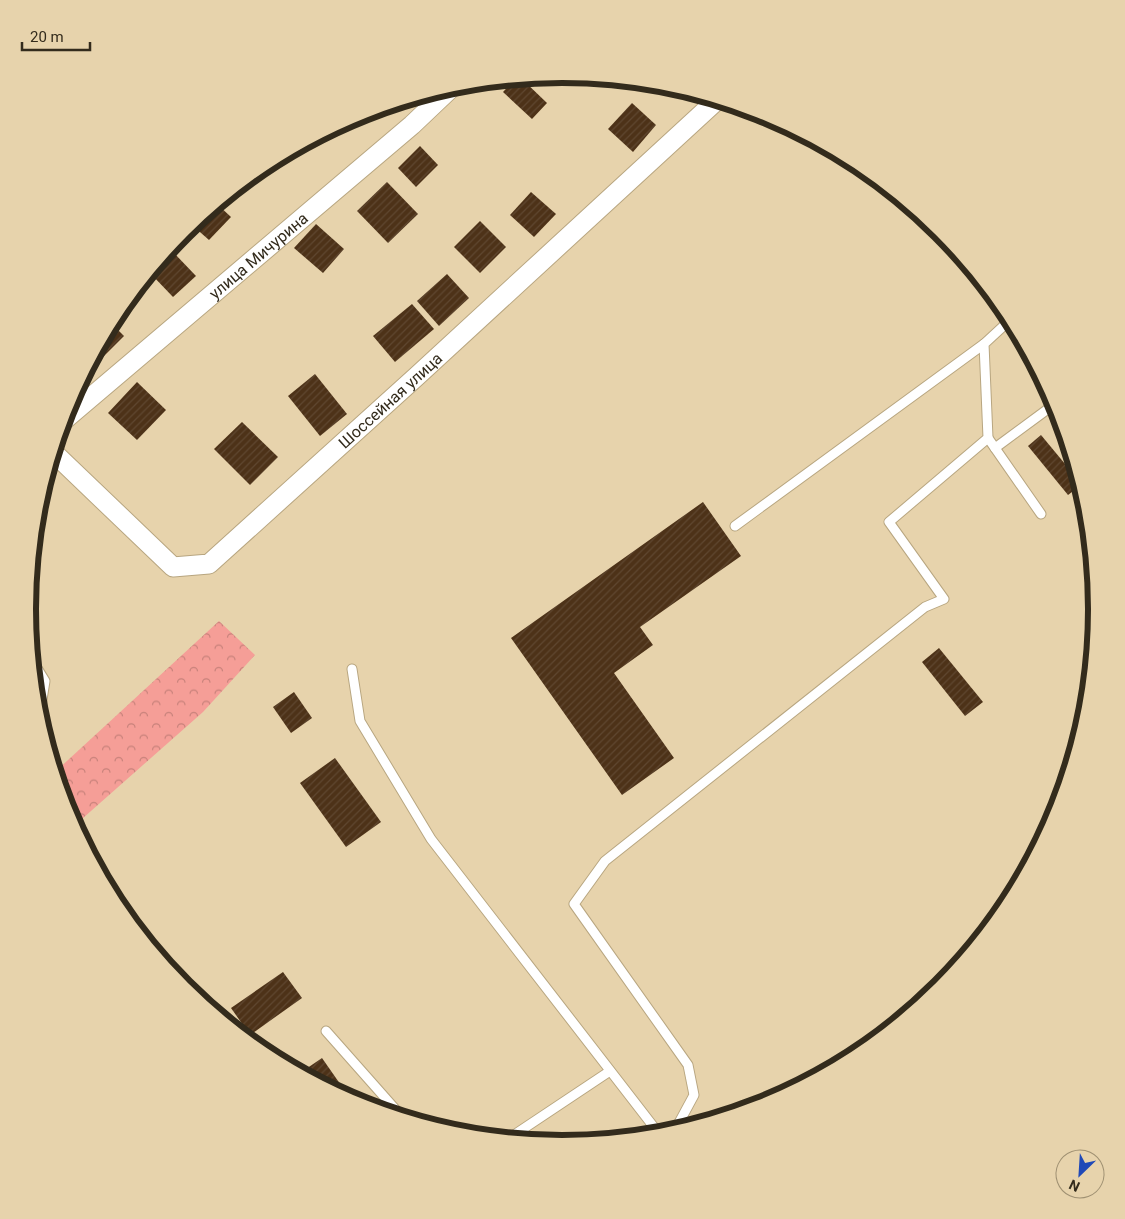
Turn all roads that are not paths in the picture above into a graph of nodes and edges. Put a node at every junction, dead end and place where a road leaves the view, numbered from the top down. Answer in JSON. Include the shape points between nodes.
{"nodes":[{"id":1,"x":441,"y":97,"type":"edge"},
{"id":2,"x":712,"y":105,"type":"edge"},
{"id":3,"x":1005,"y":325,"type":"edge"},
{"id":4,"x":984,"y":344,"type":"junction"},
{"id":5,"x":1049,"y":408,"type":"edge"},
{"id":6,"x":75,"y":411,"type":"edge"},
{"id":7,"x":988,"y":438,"type":"junction"},
{"id":8,"x":995,"y":448,"type":"junction"},
{"id":9,"x":59,"y":457,"type":"edge"},
{"id":10,"x":1041,"y":514,"type":"dead end"},
{"id":11,"x":734,"y":526,"type":"dead end"},
{"id":12,"x":352,"y":669,"type":"dead end"},
{"id":13,"x":40,"y":674,"type":"edge"},
{"id":14,"x":43,"y":693,"type":"edge"},
{"id":15,"x":326,"y":1031,"type":"dead end"},
{"id":16,"x":610,"y":1071,"type":"junction"},
{"id":17,"x":396,"y":1109,"type":"edge"},
{"id":18,"x":679,"y":1123,"type":"edge"},
{"id":19,"x":654,"y":1128,"type":"edge"},
{"id":20,"x":516,"y":1134,"type":"edge"}],
"edges":[{"from":1,"to":6,"type":"street","name":"улица Мичурина"},
{"from":2,"to":9,"type":"street","name":"Шоссейная улица","via":[[209,564],[173,567]]},
{"from":3,"to":4,"type":"lane"},
{"from":4,"to":7,"type":"lane"},
{"from":4,"to":11,"type":"lane"},
{"from":5,"to":8,"type":"lane"},
{"from":7,"to":8,"type":"lane"},
{"from":7,"to":18,"type":"lane","via":[[889,522],[944,599],[925,607],[605,861],[574,904],[688,1065],[694,1095]]},
{"from":8,"to":10,"type":"lane"},
{"from":12,"to":16,"type":"lane","via":[[360,720],[431,839]]},
{"from":13,"to":14,"type":"lane","via":[[45,681]]},
{"from":15,"to":17,"type":"lane"},
{"from":16,"to":19,"type":"lane"},
{"from":16,"to":20,"type":"lane"}]}
